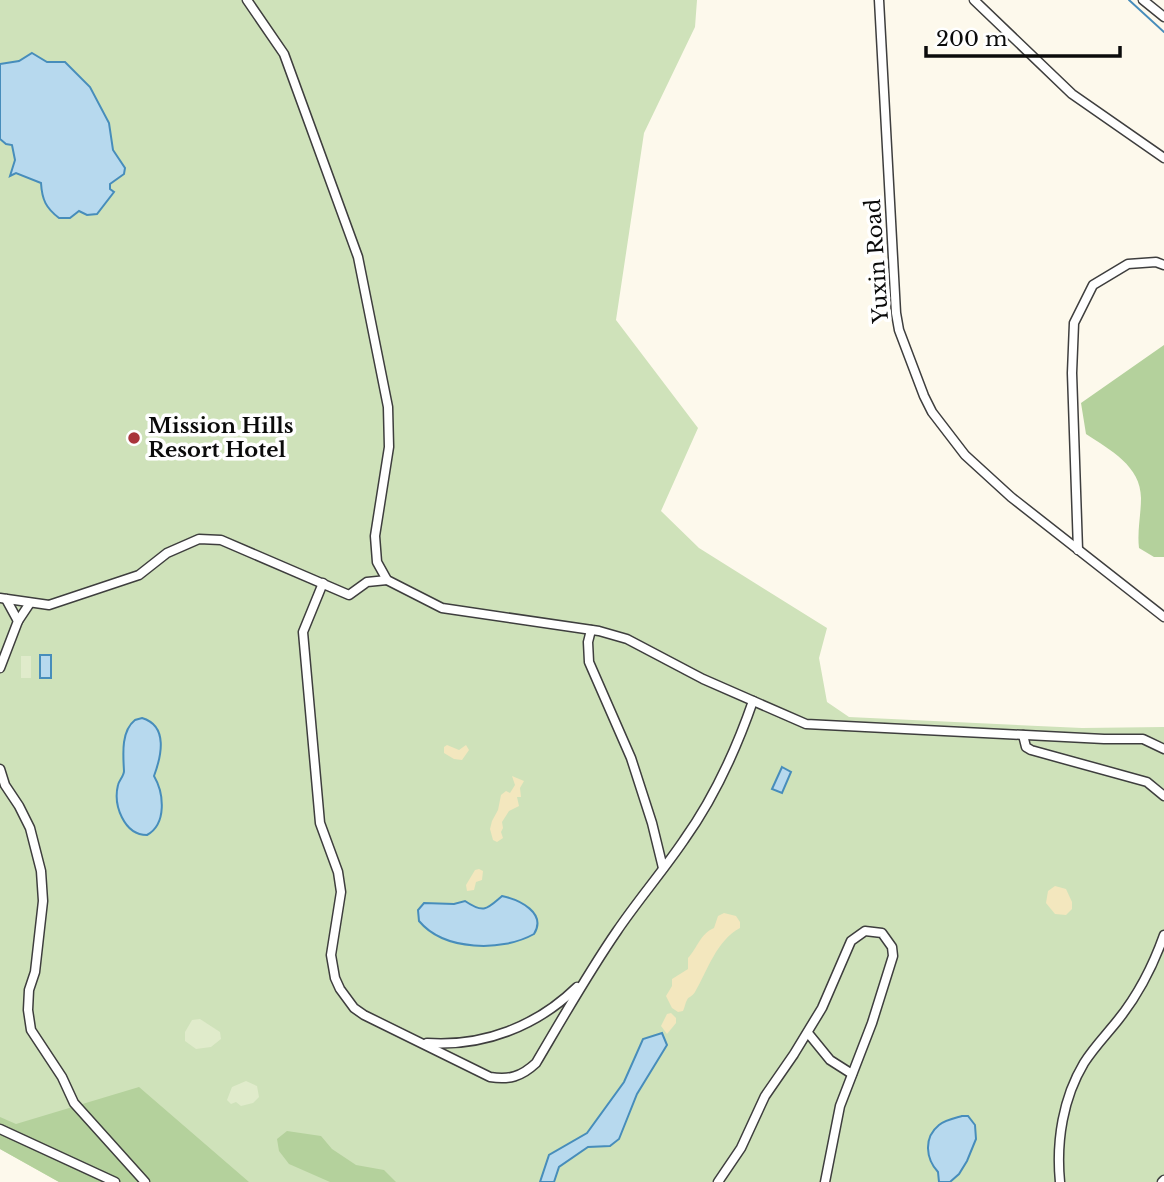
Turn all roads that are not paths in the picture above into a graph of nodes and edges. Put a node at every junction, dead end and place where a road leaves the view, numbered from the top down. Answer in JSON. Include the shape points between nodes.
{"nodes":[{"id":1,"x":247,"y":0,"type":"edge"},
{"id":2,"x":879,"y":0,"type":"edge"},
{"id":3,"x":974,"y":0,"type":"edge"},
{"id":4,"x":1143,"y":0,"type":"edge"},
{"id":5,"x":1164,"y":18,"type":"edge"},
{"id":6,"x":1164,"y":158,"type":"edge"},
{"id":7,"x":1164,"y":265,"type":"edge"},
{"id":8,"x":1078,"y":550,"type":"junction"},
{"id":9,"x":387,"y":580,"type":"junction"},
{"id":10,"x":323,"y":583,"type":"junction"},
{"id":11,"x":3,"y":599,"type":"edge"},
{"id":12,"x":30,"y":603,"type":"junction"},
{"id":13,"x":1164,"y":617,"type":"edge"},
{"id":14,"x":18,"y":621,"type":"junction"},
{"id":15,"x":592,"y":630,"type":"junction"},
{"id":16,"x":0,"y":668,"type":"edge"},
{"id":17,"x":753,"y":701,"type":"junction"},
{"id":18,"x":1023,"y":735,"type":"junction"},
{"id":19,"x":1164,"y":749,"type":"edge"},
{"id":20,"x":0,"y":769,"type":"edge"},
{"id":21,"x":1164,"y":796,"type":"edge"},
{"id":22,"x":663,"y":868,"type":"junction"},
{"id":23,"x":1164,"y":935,"type":"edge"},
{"id":24,"x":587,"y":978,"type":"junction"},
{"id":25,"x":808,"y":1033,"type":"junction"},
{"id":26,"x":420,"y":1043,"type":"junction"},
{"id":27,"x":852,"y":1074,"type":"junction"},
{"id":28,"x":0,"y":1129,"type":"edge"},
{"id":29,"x":114,"y":1182,"type":"edge"},
{"id":30,"x":145,"y":1182,"type":"edge"},
{"id":31,"x":718,"y":1182,"type":"edge"},
{"id":32,"x":825,"y":1182,"type":"edge"},
{"id":33,"x":1060,"y":1182,"type":"edge"}],
"edges":[{"from":1,"to":9,"type":"street","via":[[284,54],[358,257],[388,407],[389,447],[375,536],[377,562]]},
{"from":2,"to":8,"type":"street","name":"Yuxin Road","via":[[896,313],[917,382],[932,412],[965,455],[1010,498]]},
{"from":3,"to":6,"type":"street","via":[[1072,94]]},
{"from":4,"to":5,"type":"street"},
{"from":7,"to":8,"type":"street","via":[[1128,264],[1093,285],[1074,323]]},
{"from":8,"to":13,"type":"street","name":"Yuxin Road"},
{"from":9,"to":10,"type":"street","via":[[367,582],[349,595]]},
{"from":9,"to":15,"type":"street","via":[[442,608]]},
{"from":10,"to":12,"type":"street","via":[[221,540],[199,539],[167,553],[139,575],[49,605]]},
{"from":10,"to":26,"type":"street","via":[[303,632],[320,823],[340,882],[332,967],[354,1008]]},
{"from":11,"to":12,"type":"street"},
{"from":11,"to":14,"type":"street"},
{"from":12,"to":14,"type":"street"},
{"from":14,"to":16,"type":"street"},
{"from":15,"to":17,"type":"street","via":[[627,639]]},
{"from":15,"to":22,"type":"street","via":[[589,662],[631,758]]},
{"from":17,"to":18,"type":"street","via":[[806,724]]},
{"from":17,"to":22,"type":"street","via":[[714,792]]},
{"from":18,"to":19,"type":"street","via":[[1143,738]]},
{"from":18,"to":21,"type":"street","via":[[1031,750],[1147,782]]},
{"from":20,"to":30,"type":"street","via":[[30,828],[41,871],[43,901],[29,990],[31,1030],[74,1103]]},
{"from":22,"to":24,"type":"street"},
{"from":23,"to":33,"type":"street","via":[[1137,993],[1086,1060],[1073,1086],[1061,1128]]},
{"from":24,"to":26,"type":"street","via":[[550,1010],[506,1033],[470,1042]]},
{"from":24,"to":26,"type":"street","via":[[536,1063],[515,1077],[490,1077]]},
{"from":25,"to":27,"type":"street","via":[[830,1060]]},
{"from":25,"to":27,"type":"street","via":[[851,941],[865,931],[882,933],[889,939],[893,956]]},
{"from":25,"to":31,"type":"street","via":[[765,1096],[741,1148]]},
{"from":27,"to":32,"type":"street"},
{"from":28,"to":29,"type":"street"}]}
